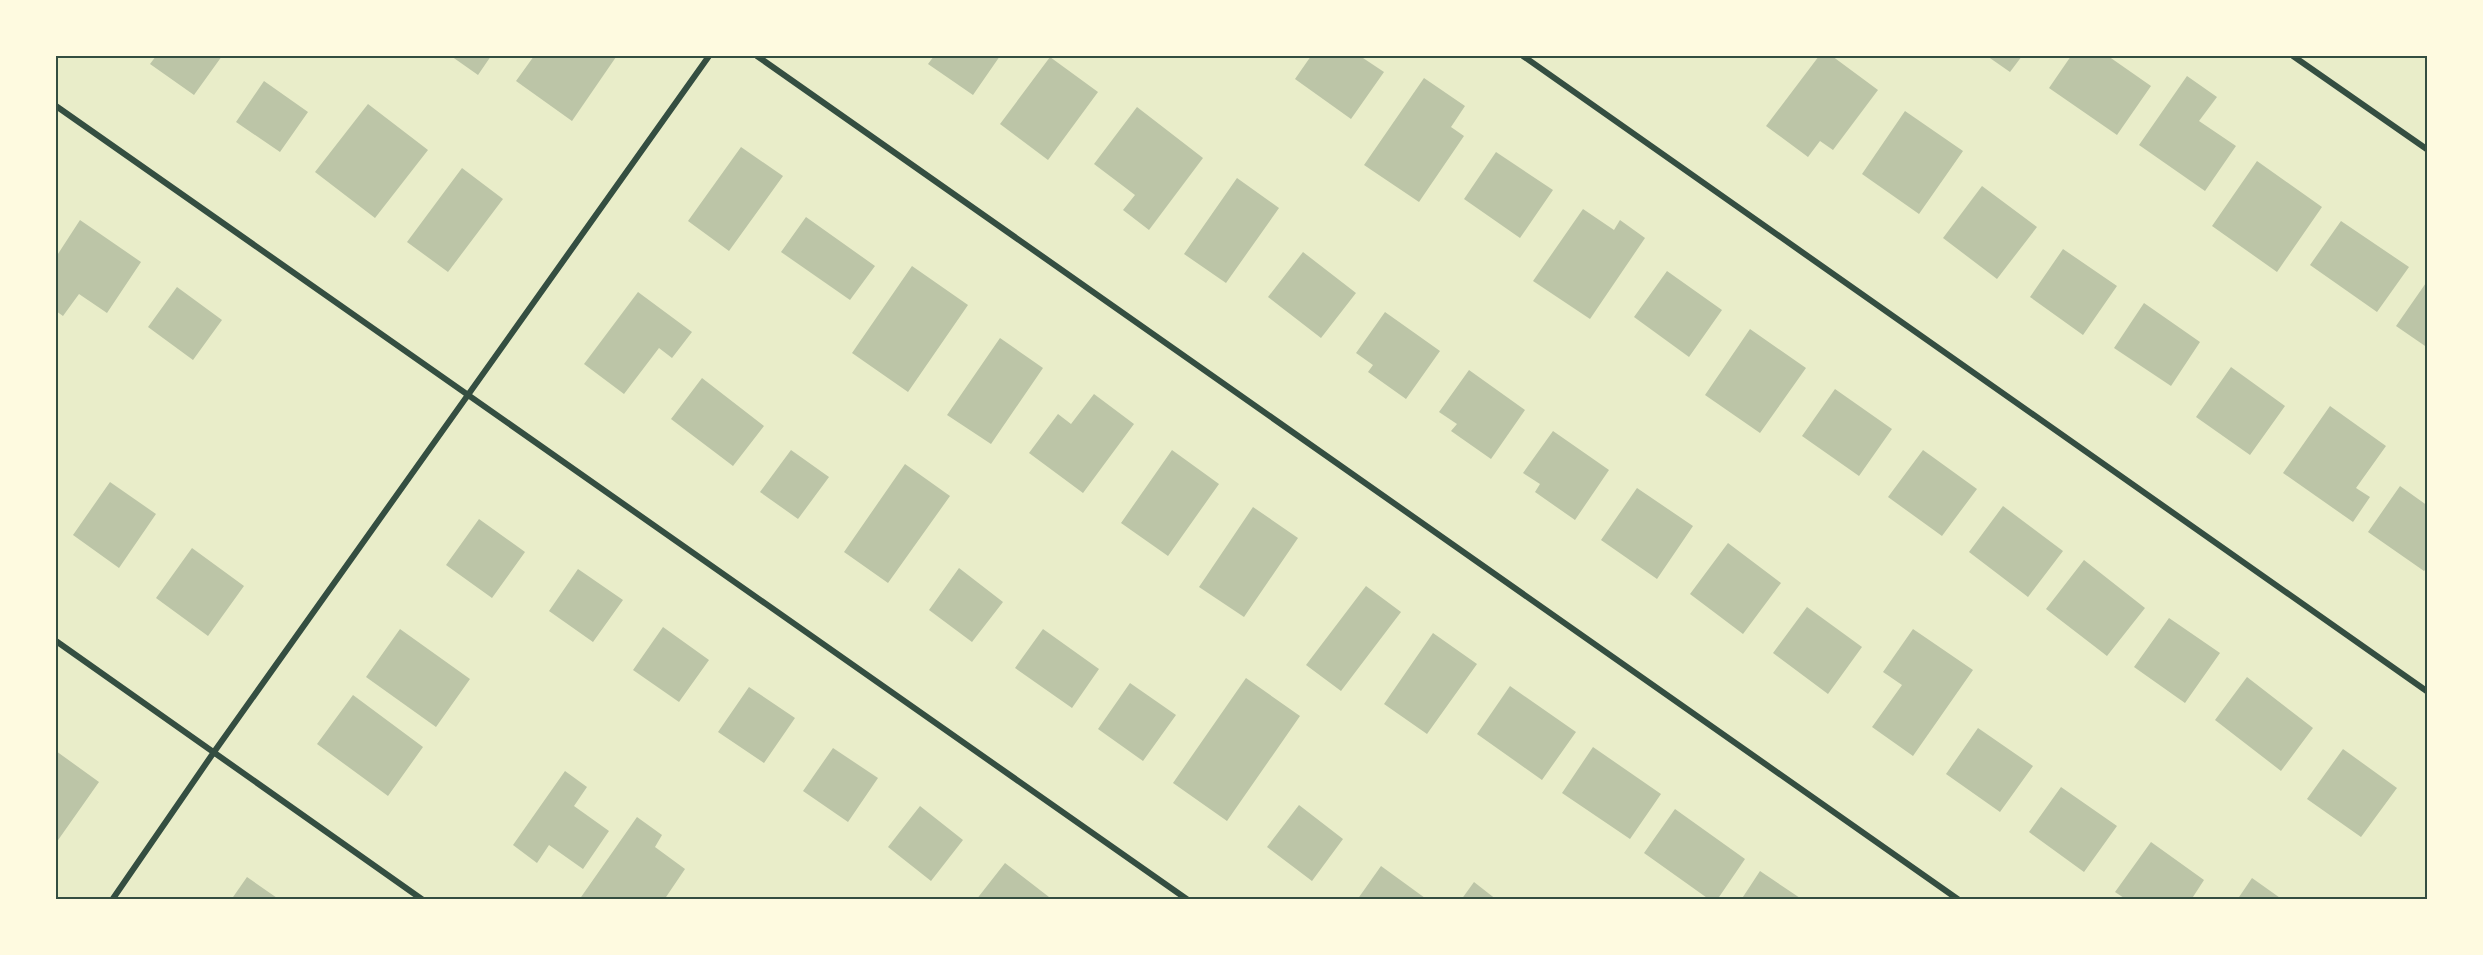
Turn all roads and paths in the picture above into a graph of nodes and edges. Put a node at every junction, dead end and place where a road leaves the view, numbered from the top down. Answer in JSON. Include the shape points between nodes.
{"nodes":[{"id":1,"x":709,"y":56,"type":"edge"},
{"id":2,"x":757,"y":56,"type":"edge"},
{"id":3,"x":1523,"y":56,"type":"edge"},
{"id":4,"x":2293,"y":56,"type":"edge"},
{"id":5,"x":56,"y":106,"type":"edge"},
{"id":6,"x":2427,"y":150,"type":"edge"},
{"id":7,"x":469,"y":394,"type":"junction"},
{"id":8,"x":56,"y":641,"type":"edge"},
{"id":9,"x":2427,"y":692,"type":"edge"},
{"id":10,"x":214,"y":752,"type":"junction"},
{"id":11,"x":112,"y":900,"type":"edge"},
{"id":12,"x":423,"y":900,"type":"edge"},
{"id":13,"x":1188,"y":900,"type":"edge"},
{"id":14,"x":1959,"y":900,"type":"edge"}],
"edges":[{"from":1,"to":7,"type":"street"},
{"from":2,"to":14,"type":"street"},
{"from":3,"to":9,"type":"street"},
{"from":4,"to":6,"type":"street"},
{"from":5,"to":7,"type":"street"},
{"from":7,"to":10,"type":"street"},
{"from":7,"to":13,"type":"street"},
{"from":8,"to":10,"type":"street"},
{"from":10,"to":11,"type":"street"},
{"from":10,"to":12,"type":"street"}]}
